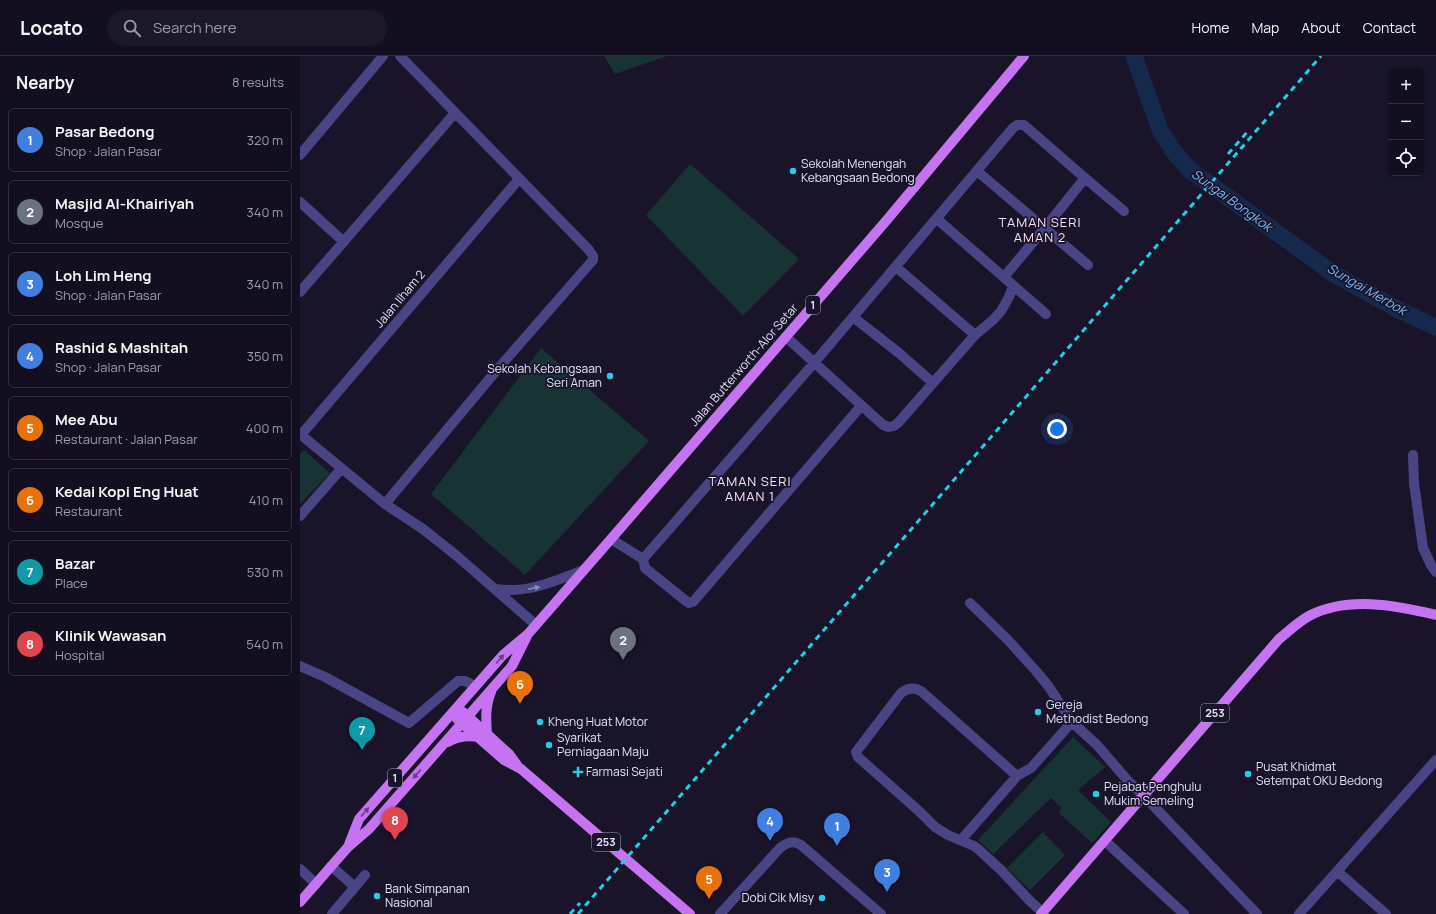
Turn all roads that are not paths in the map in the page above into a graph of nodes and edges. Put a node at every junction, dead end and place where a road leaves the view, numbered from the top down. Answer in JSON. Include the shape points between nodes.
{"nodes":[{"id":1,"x":383,"y":56,"type":"edge"},
{"id":2,"x":400,"y":56,"type":"edge"},
{"id":3,"x":1024,"y":56,"type":"edge"},
{"id":4,"x":456,"y":113,"type":"junction"},
{"id":5,"x":300,"y":155,"type":"edge"},
{"id":6,"x":977,"y":171,"type":"junction"},
{"id":7,"x":1085,"y":178,"type":"junction"},
{"id":8,"x":519,"y":179,"type":"junction"},
{"id":9,"x":300,"y":202,"type":"edge"},
{"id":10,"x":1124,"y":211,"type":"dead end"},
{"id":11,"x":937,"y":219,"type":"junction"},
{"id":12,"x":1044,"y":229,"type":"junction"},
{"id":13,"x":344,"y":242,"type":"junction"},
{"id":14,"x":1088,"y":265,"type":"dead end"},
{"id":15,"x":896,"y":267,"type":"junction"},
{"id":16,"x":1004,"y":277,"type":"junction"},
{"id":17,"x":1013,"y":286,"type":"junction"},
{"id":18,"x":300,"y":292,"type":"edge"},
{"id":19,"x":1046,"y":314,"type":"dead end"},
{"id":20,"x":853,"y":317,"type":"junction"},
{"id":21,"x":975,"y":335,"type":"junction"},
{"id":22,"x":786,"y":337,"type":"junction"},
{"id":23,"x":814,"y":363,"type":"junction"},
{"id":24,"x":933,"y":383,"type":"junction"},
{"id":25,"x":861,"y":406,"type":"junction"},
{"id":26,"x":301,"y":435,"type":"edge"},
{"id":27,"x":1413,"y":455,"type":"dead end"},
{"id":28,"x":341,"y":469,"type":"junction"},
{"id":29,"x":385,"y":504,"type":"junction"},
{"id":30,"x":300,"y":516,"type":"edge"},
{"id":31,"x":611,"y":539,"type":"junction"},
{"id":32,"x":643,"y":560,"type":"junction"},
{"id":33,"x":584,"y":570,"type":"junction"},
{"id":34,"x":1436,"y":572,"type":"edge"},
{"id":35,"x":496,"y":589,"type":"junction"},
{"id":36,"x":970,"y":603,"type":"dead end"},
{"id":37,"x":1436,"y":615,"type":"edge"},
{"id":38,"x":536,"y":625,"type":"junction"},
{"id":39,"x":528,"y":634,"type":"junction"},
{"id":40,"x":300,"y":666,"type":"edge"},
{"id":41,"x":495,"y":685,"type":"junction"},
{"id":42,"x":475,"y":686,"type":"junction"},
{"id":43,"x":454,"y":710,"type":"junction"},
{"id":44,"x":465,"y":720,"type":"junction"},
{"id":45,"x":1072,"y":722,"type":"junction"},
{"id":46,"x":483,"y":736,"type":"junction"},
{"id":47,"x":443,"y":745,"type":"junction"},
{"id":48,"x":1436,"y":760,"type":"edge"},
{"id":49,"x":1017,"y":776,"type":"junction"},
{"id":50,"x":1144,"y":796,"type":"junction"},
{"id":51,"x":961,"y":840,"type":"junction"},
{"id":52,"x":1105,"y":840,"type":"junction"},
{"id":53,"x":348,"y":847,"type":"junction"},
{"id":54,"x":331,"y":866,"type":"junction"},
{"id":55,"x":300,"y":869,"type":"edge"},
{"id":56,"x":1337,"y":871,"type":"junction"},
{"id":57,"x":365,"y":875,"type":"dead end"},
{"id":58,"x":316,"y":884,"type":"junction"},
{"id":59,"x":355,"y":887,"type":"junction"},
{"id":60,"x":300,"y":902,"type":"edge"},
{"id":61,"x":687,"y":913,"type":"edge"},
{"id":62,"x":1042,"y":913,"type":"edge"},
{"id":63,"x":332,"y":914,"type":"edge"},
{"id":64,"x":720,"y":914,"type":"edge"},
{"id":65,"x":881,"y":914,"type":"edge"},
{"id":66,"x":1184,"y":914,"type":"edge"},
{"id":67,"x":1257,"y":914,"type":"edge"},
{"id":68,"x":1299,"y":914,"type":"edge"},
{"id":69,"x":1386,"y":914,"type":"edge"}],
"edges":[{"from":1,"to":5,"type":"street"},
{"from":2,"to":4,"type":"street"},
{"from":3,"to":22,"type":"main road","name":"Jalan Butterworth-Alor Setar","number":"1"},
{"from":4,"to":8,"type":"street"},
{"from":4,"to":13,"type":"street"},
{"from":6,"to":7,"type":"street","via":[[1013,128],[1024,124]]},
{"from":6,"to":11,"type":"street"},
{"from":6,"to":12,"type":"street"},
{"from":7,"to":10,"type":"street"},
{"from":7,"to":12,"type":"street"},
{"from":8,"to":26,"type":"street","name":"Jalan Ilham 2"},
{"from":8,"to":29,"type":"street","via":[[589,250],[593,260]]},
{"from":9,"to":13,"type":"street"},
{"from":11,"to":15,"type":"street"},
{"from":11,"to":16,"type":"street"},
{"from":12,"to":14,"type":"street"},
{"from":12,"to":16,"type":"street"},
{"from":13,"to":18,"type":"street"},
{"from":15,"to":20,"type":"street"},
{"from":15,"to":21,"type":"street"},
{"from":16,"to":17,"type":"street"},
{"from":17,"to":19,"type":"street"},
{"from":17,"to":21,"type":"street","via":[[1001,311]]},
{"from":20,"to":23,"type":"street"},
{"from":20,"to":24,"type":"street"},
{"from":21,"to":24,"type":"street"},
{"from":22,"to":23,"type":"street"},
{"from":22,"to":31,"type":"main road","name":"Jalan Butterworth-Alor Setar","number":"1"},
{"from":23,"to":25,"type":"street"},
{"from":23,"to":32,"type":"street"},
{"from":24,"to":25,"type":"street","via":[[892,427],[888,428],[882,424]]},
{"from":25,"to":32,"type":"street","via":[[693,602],[688,603],[645,568]]},
{"from":26,"to":28,"type":"street"},
{"from":27,"to":34,"type":"street","via":[[1414,483],[1424,548]]},
{"from":28,"to":29,"type":"street"},
{"from":28,"to":30,"type":"street"},
{"from":29,"to":35,"type":"street","via":[[457,556]]},
{"from":31,"to":32,"type":"street"},
{"from":31,"to":33,"type":"main road","name":"Jalan Butterworth-Alor Setar","number":"1"},
{"from":35,"to":33,"type":"street","one_way":true,"via":[[520,591],[539,587]]},
{"from":33,"to":38,"type":"main road","name":"Jalan Butterworth-Alor Setar","number":"1"},
{"from":35,"to":38,"type":"street"},
{"from":36,"to":45,"type":"street","via":[[1036,671]]},
{"from":37,"to":50,"type":"main road","number":"253","via":[[1386,606],[1341,605],[1308,617],[1279,639]]},
{"from":38,"to":39,"type":"main road","name":"Jalan Butterworth-Alor Setar","number":"1"},
{"from":39,"to":41,"type":"main road","name":"Jalan Butterworth-Alor Setar","number":"1","via":[[515,662]]},
{"from":42,"to":39,"type":"main road","name":"Jalan Butterworth-Alor Setar","number":"1","one_way":true,"via":[[503,655]]},
{"from":40,"to":42,"type":"street","via":[[409,722],[458,681]]},
{"from":41,"to":44,"type":"main road","name":"Jalan Butterworth-Alor Setar","number":"1"},
{"from":41,"to":46,"type":"main road","via":[[487,705]]},
{"from":42,"to":43,"type":"main road","name":"Jalan Butterworth-Alor Setar","number":"1"},
{"from":43,"to":44,"type":"main road","number":"253"},
{"from":53,"to":43,"type":"main road","name":"Jalan Butterworth-Alor Setar","number":"1","one_way":true,"via":[[359,819]]},
{"from":44,"to":46,"type":"main road","number":"253"},
{"from":44,"to":47,"type":"main road","name":"Jalan Butterworth-Alor Setar","number":"1"},
{"from":45,"to":49,"type":"street","via":[[1031,768]]},
{"from":45,"to":50,"type":"street"},
{"from":46,"to":47,"type":"main road","via":[[460,737]]},
{"from":46,"to":61,"type":"main road","number":"253","via":[[504,760],[521,770]]},
{"from":47,"to":53,"type":"main road","name":"Jalan Butterworth-Alor Setar","number":"1","one_way":true,"via":[[370,829]]},
{"from":48,"to":56,"type":"street"},
{"from":49,"to":51,"type":"street"},
{"from":49,"to":51,"type":"street","via":[[921,691],[912,688],[901,693],[857,750],[857,755],[935,826]]},
{"from":50,"to":52,"type":"main road","number":"253"},
{"from":50,"to":67,"type":"street"},
{"from":51,"to":62,"type":"street","via":[[974,846],[1001,870]]},
{"from":52,"to":62,"type":"main road","number":"253"},
{"from":52,"to":66,"type":"street"},
{"from":53,"to":54,"type":"main road","name":"Jalan Butterworth-Alor Setar","number":"1"},
{"from":54,"to":58,"type":"main road","name":"Jalan Butterworth-Alor Setar","number":"1"},
{"from":54,"to":59,"type":"street"},
{"from":55,"to":58,"type":"street"},
{"from":56,"to":68,"type":"street"},
{"from":56,"to":69,"type":"street"},
{"from":57,"to":59,"type":"street"},
{"from":58,"to":60,"type":"main road","name":"Jalan Butterworth-Alor Setar","number":"1"},
{"from":59,"to":63,"type":"street"},
{"from":64,"to":65,"type":"street","via":[[780,848],[792,842],[801,846]]}]}
